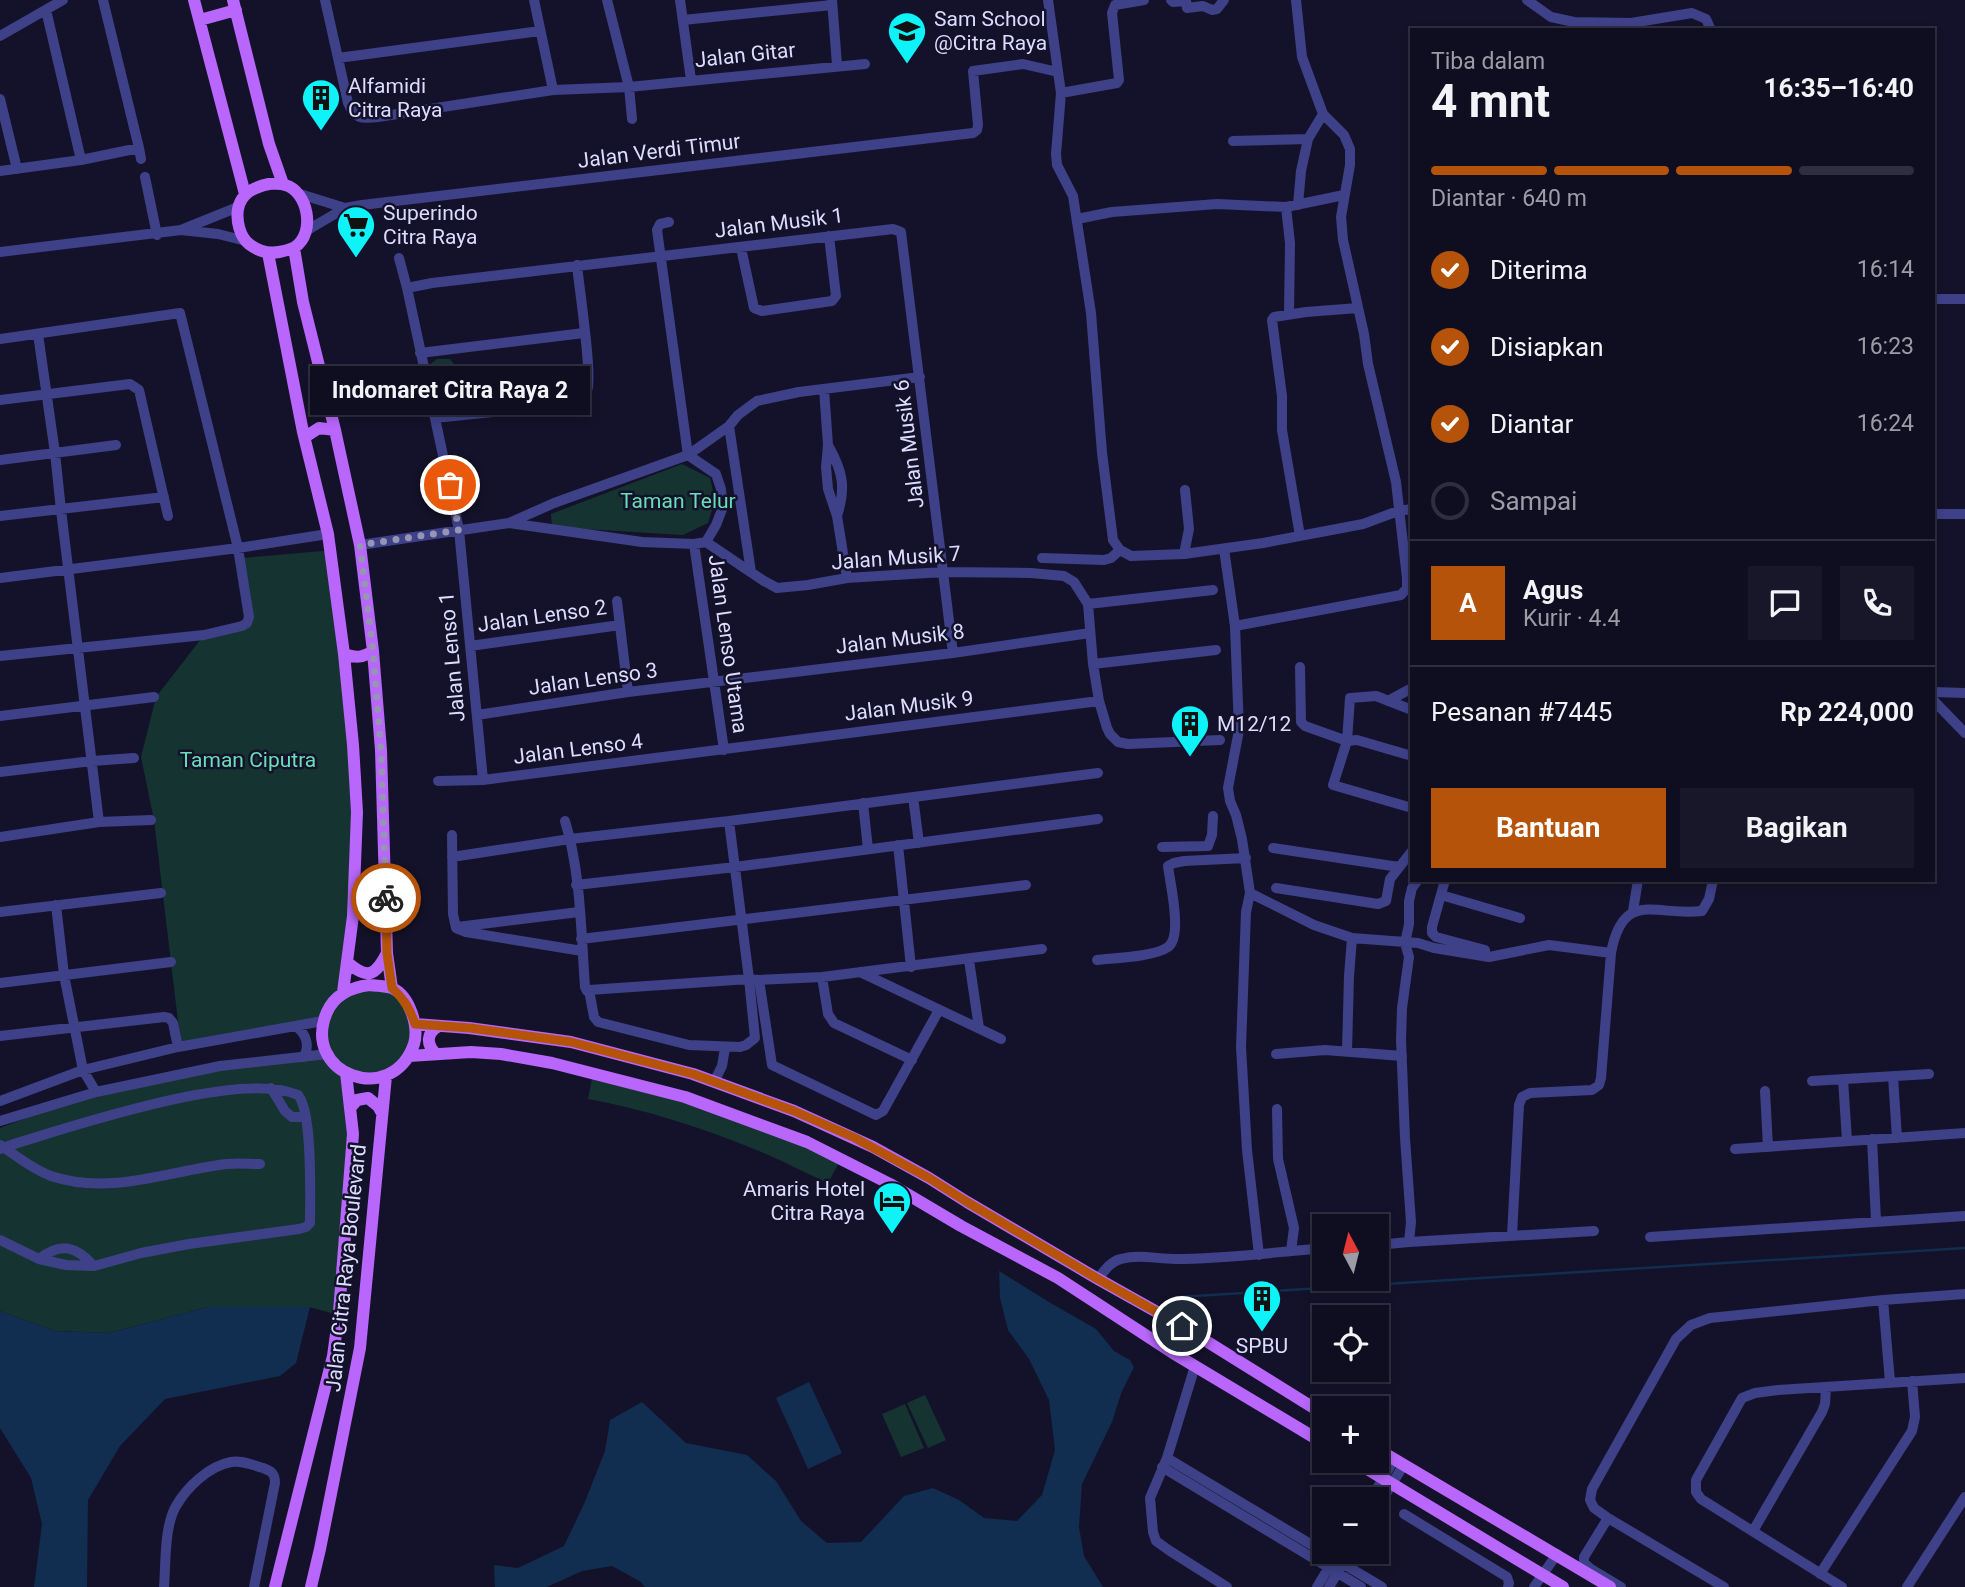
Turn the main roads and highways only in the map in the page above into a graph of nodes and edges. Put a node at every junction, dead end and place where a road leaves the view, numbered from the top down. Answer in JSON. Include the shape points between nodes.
{"nodes":[{"id":1,"x":194,"y":0,"type":"edge"},
{"id":2,"x":235,"y":5,"type":"edge"},
{"id":3,"x":200,"y":20,"type":"junction"},
{"id":4,"x":283,"y":184,"type":"junction"},
{"id":5,"x":245,"y":194,"type":"junction"},
{"id":6,"x":294,"y":247,"type":"junction"},
{"id":7,"x":268,"y":253,"type":"junction"},
{"id":8,"x":335,"y":430,"type":"junction"},
{"id":9,"x":305,"y":438,"type":"junction"},
{"id":10,"x":373,"y":651,"type":"junction"},
{"id":11,"x":344,"y":654,"type":"junction"},
{"id":12,"x":387,"y":953,"type":"junction"},
{"id":13,"x":347,"y":962,"type":"junction"},
{"id":14,"x":392,"y":988,"type":"junction"},
{"id":15,"x":343,"y":992,"type":"junction"},
{"id":16,"x":415,"y":1024,"type":"junction"},
{"id":17,"x":439,"y":1026,"type":"junction"},
{"id":18,"x":436,"y":1054,"type":"junction"},
{"id":19,"x":409,"y":1056,"type":"junction"},
{"id":20,"x":346,"y":1073,"type":"junction"},
{"id":21,"x":386,"y":1076,"type":"junction"},
{"id":22,"x":350,"y":1108,"type":"junction"},
{"id":23,"x":382,"y":1113,"type":"junction"},
{"id":24,"x":967,"y":1202,"type":"junction"},
{"id":25,"x":954,"y":1222,"type":"junction"},
{"id":26,"x":1274,"y":1384,"type":"junction"},
{"id":27,"x":1262,"y":1405,"type":"junction"},
{"id":28,"x":1312,"y":1407,"type":"edge"},
{"id":29,"x":1312,"y":1436,"type":"edge"},
{"id":30,"x":1389,"y":1457,"type":"edge"},
{"id":31,"x":1374,"y":1473,"type":"edge"},
{"id":32,"x":275,"y":1587,"type":"edge"},
{"id":33,"x":311,"y":1587,"type":"edge"},
{"id":34,"x":1563,"y":1587,"type":"edge"},
{"id":35,"x":1610,"y":1587,"type":"edge"}],
"edges":[{"from":1,"to":3,"type":"main road"},
{"from":2,"to":3,"type":"main road"},
{"from":2,"to":4,"type":"main road"},
{"from":3,"to":5,"type":"main road"},
{"from":4,"to":5,"type":"main road","via":[[256,187]]},
{"from":4,"to":6,"type":"main road","via":[[300,194],[306,207],[306,231]]},
{"from":5,"to":7,"type":"main road","via":[[237,219],[246,242]]},
{"from":6,"to":7,"type":"main road"},
{"from":6,"to":8,"type":"main road"},
{"from":7,"to":9,"type":"main road"},
{"from":8,"to":9,"type":"main road","via":[[319,428]]},
{"from":8,"to":10,"type":"main road","via":[[360,545]]},
{"from":9,"to":11,"type":"main road","via":[[328,534]]},
{"from":10,"to":11,"type":"main road","via":[[360,657]]},
{"from":10,"to":12,"type":"main road"},
{"from":11,"to":13,"type":"main road","via":[[356,812]]},
{"from":12,"to":13,"type":"main road","via":[[370,973]]},
{"from":12,"to":14,"type":"main road"},
{"from":13,"to":15,"type":"main road"},
{"from":14,"to":15,"type":"main road","via":[[370,985]]},
{"from":14,"to":16,"type":"main road","via":[[410,1009]]},
{"from":15,"to":20,"type":"main road","via":[[323,1021],[322,1038],[327,1054]]},
{"from":16,"to":17,"type":"main road"},
{"from":16,"to":19,"type":"main road"},
{"from":17,"to":18,"type":"main road","via":[[428,1039]]},
{"from":17,"to":24,"type":"main road","via":[[571,1042],[693,1074],[855,1138]]},
{"from":18,"to":19,"type":"main road"},
{"from":18,"to":25,"type":"main road","via":[[513,1056],[685,1097],[807,1142]]},
{"from":19,"to":21,"type":"main road"},
{"from":20,"to":21,"type":"main road"},
{"from":20,"to":22,"type":"main road","name":"Jalan Citra Raya Boulevard"},
{"from":21,"to":23,"type":"main road","name":"Jalan Citra Raya Boulevard"},
{"from":22,"to":23,"type":"main road","via":[[357,1100],[368,1098]]},
{"from":22,"to":32,"type":"main road","name":"Jalan Citra Raya Boulevard","via":[[353,1133],[333,1356]]},
{"from":23,"to":33,"type":"main road","name":"Jalan Citra Raya Boulevard","via":[[360,1348]]},
{"from":24,"to":25,"type":"main road"},
{"from":24,"to":26,"type":"main road"},
{"from":25,"to":27,"type":"main road","via":[[1058,1278]]},
{"from":26,"to":27,"type":"main road"},
{"from":26,"to":28,"type":"main road"},
{"from":27,"to":29,"type":"main road"},
{"from":30,"to":35,"type":"main road"},
{"from":31,"to":34,"type":"main road"}]}
